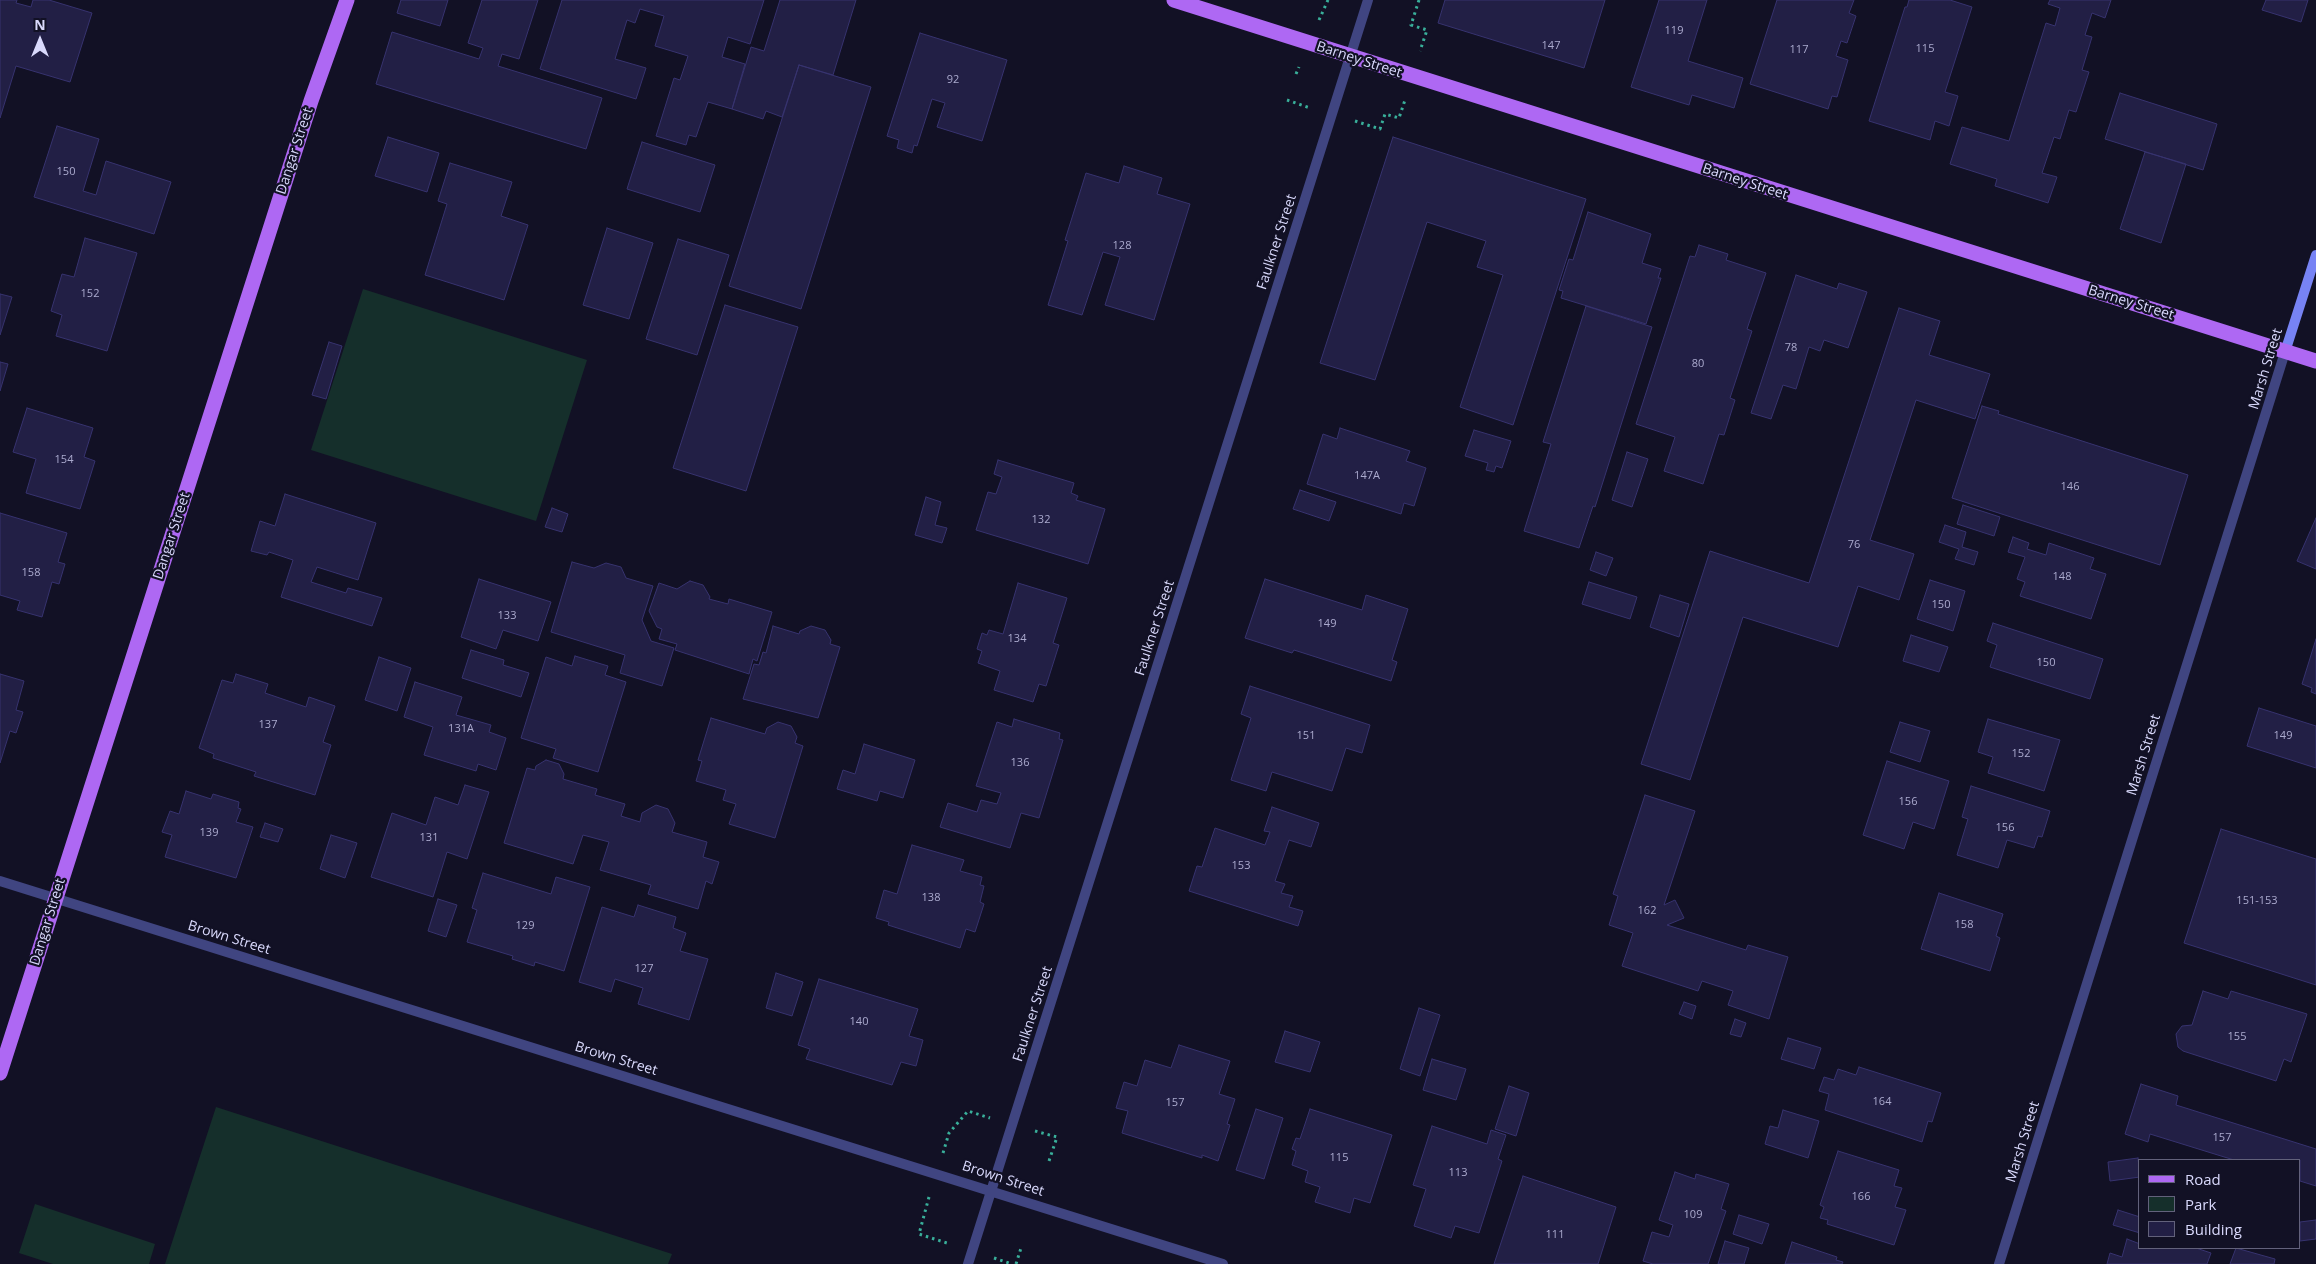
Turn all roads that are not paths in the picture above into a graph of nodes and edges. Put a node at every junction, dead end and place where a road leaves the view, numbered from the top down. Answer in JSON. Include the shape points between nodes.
{"nodes":[{"id":1,"x":347,"y":0,"type":"edge"},
{"id":2,"x":1174,"y":0,"type":"edge"},
{"id":3,"x":1368,"y":0,"type":"edge"},
{"id":4,"x":1351,"y":58,"type":"junction"},
{"id":5,"x":2316,"y":255,"type":"edge"},
{"id":6,"x":2285,"y":352,"type":"junction"},
{"id":7,"x":2316,"y":361,"type":"edge"},
{"id":8,"x":0,"y":881,"type":"edge"},
{"id":9,"x":54,"y":899,"type":"junction"},
{"id":10,"x":0,"y":1073,"type":"edge"},
{"id":11,"x":992,"y":1190,"type":"junction"},
{"id":12,"x":968,"y":1264,"type":"edge"},
{"id":13,"x":1223,"y":1264,"type":"edge"},
{"id":14,"x":1999,"y":1264,"type":"edge"}],
"edges":[{"from":1,"to":9,"type":"main road","name":"Dangar Street","via":[[305,120]]},
{"from":2,"to":4,"type":"main road","name":"Barney Street"},
{"from":3,"to":4,"type":"street","name":"Faulkner Street"},
{"from":4,"to":6,"type":"main road","name":"Barney Street"},
{"from":4,"to":11,"type":"street","name":"Faulkner Street"},
{"from":5,"to":6,"type":"main road","name":"Marsh Street"},
{"from":6,"to":7,"type":"main road","name":"Barney Street"},
{"from":6,"to":14,"type":"street","name":"Marsh Street"},
{"from":8,"to":9,"type":"street","name":"Brown Street"},
{"from":9,"to":10,"type":"main road","name":"Dangar Street"},
{"from":9,"to":11,"type":"street","name":"Brown Street"},
{"from":11,"to":12,"type":"street","name":"Faulkner Street"},
{"from":11,"to":13,"type":"street","name":"Brown Street"}]}
